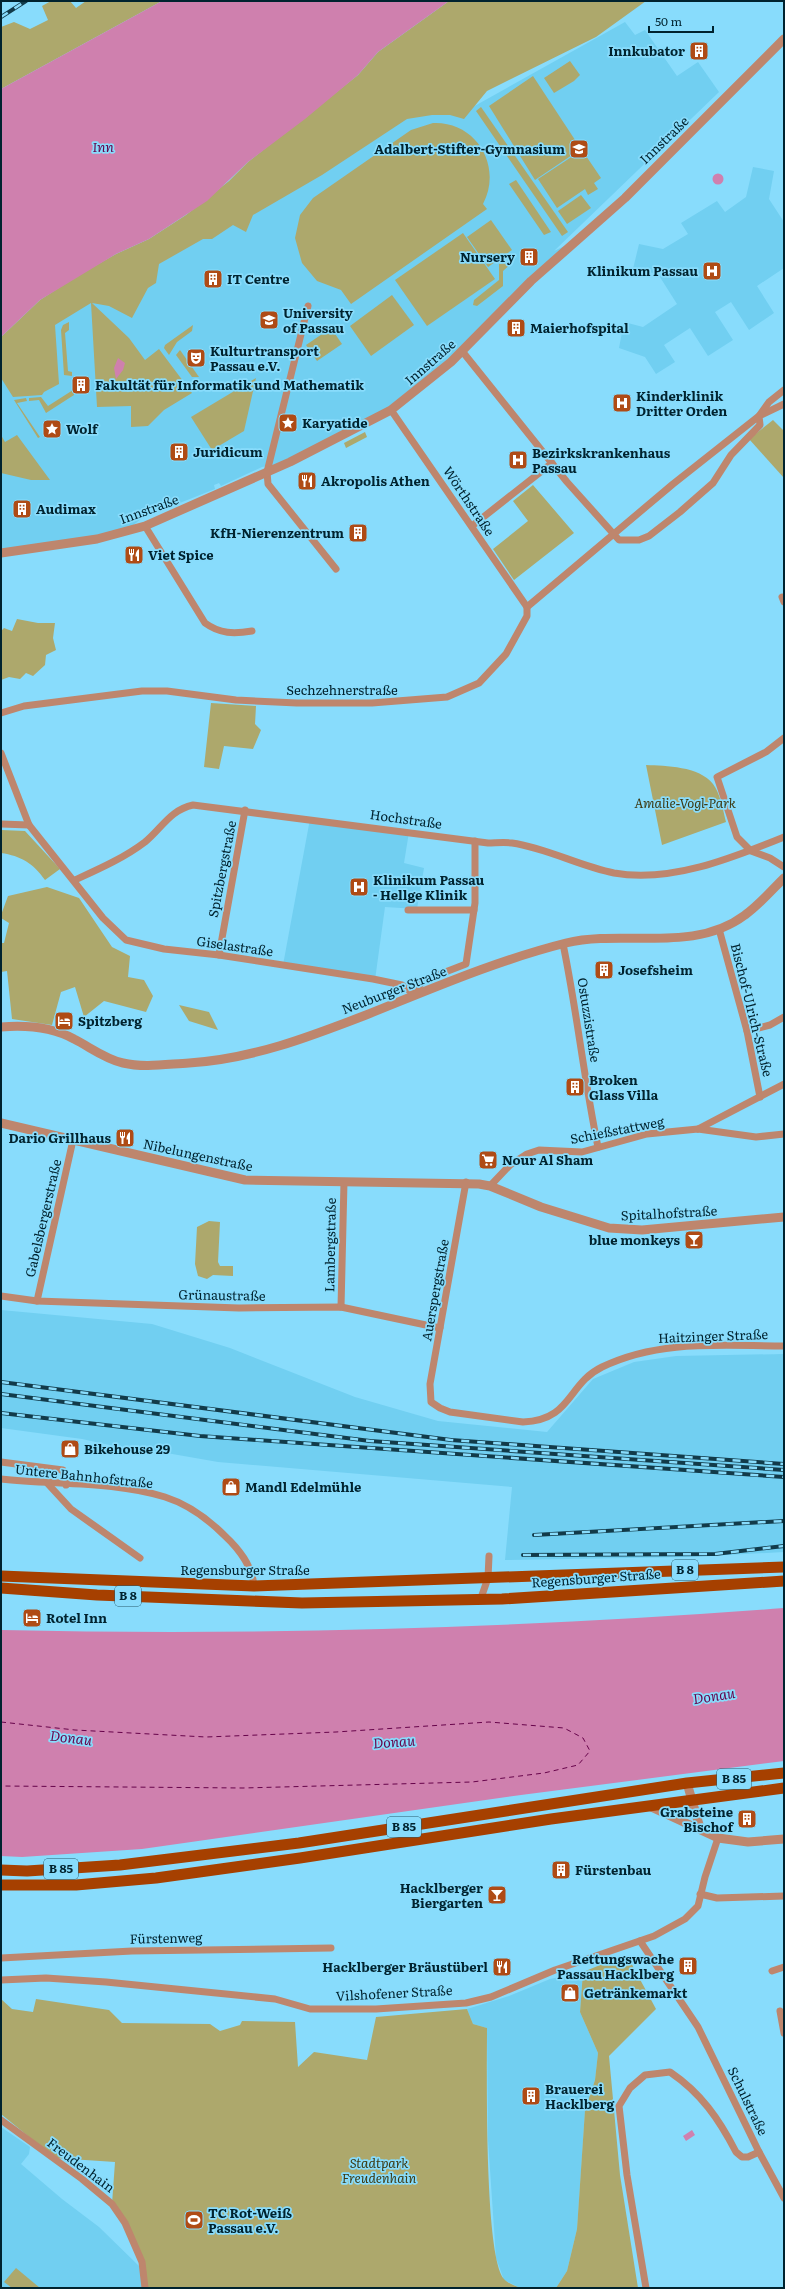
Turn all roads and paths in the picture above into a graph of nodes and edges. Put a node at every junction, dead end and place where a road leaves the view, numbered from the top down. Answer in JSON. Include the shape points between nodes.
{"nodes":[{"id":1,"x":784,"y":39,"type":"edge"},
{"id":2,"x":308,"y":306,"type":"dead end"},
{"id":3,"x":462,"y":351,"type":"junction"},
{"id":4,"x":784,"y":390,"type":"edge"},
{"id":5,"x":784,"y":404,"type":"edge"},
{"id":6,"x":391,"y":410,"type":"junction"},
{"id":7,"x":760,"y":416,"type":"junction"},
{"id":8,"x":552,"y":462,"type":"junction"},
{"id":9,"x":267,"y":472,"type":"junction"},
{"id":10,"x":145,"y":526,"type":"junction"},
{"id":11,"x":472,"y":526,"type":"junction"},
{"id":12,"x":614,"y":535,"type":"junction"},
{"id":13,"x":1,"y":553,"type":"edge"},
{"id":14,"x":336,"y":569,"type":"dead end"},
{"id":15,"x":527,"y":607,"type":"junction"},
{"id":16,"x":252,"y":631,"type":"dead end"},
{"id":17,"x":1,"y":713,"type":"edge"},
{"id":18,"x":784,"y":738,"type":"edge"},
{"id":19,"x":1,"y":754,"type":"edge"},
{"id":20,"x":245,"y":810,"type":"junction"},
{"id":21,"x":1,"y":824,"type":"edge"},
{"id":22,"x":29,"y":825,"type":"junction"},
{"id":23,"x":784,"y":837,"type":"edge"},
{"id":24,"x":475,"y":841,"type":"junction"},
{"id":25,"x":750,"y":851,"type":"junction"},
{"id":26,"x":784,"y":867,"type":"edge"},
{"id":27,"x":784,"y":878,"type":"edge"},
{"id":28,"x":75,"y":880,"type":"junction"},
{"id":29,"x":408,"y":910,"type":"dead end"},
{"id":30,"x":474,"y":910,"type":"junction"},
{"id":31,"x":719,"y":929,"type":"junction"},
{"id":32,"x":563,"y":944,"type":"junction"},
{"id":33,"x":219,"y":955,"type":"junction"},
{"id":34,"x":415,"y":995,"type":"junction"},
{"id":35,"x":784,"y":1017,"type":"edge"},
{"id":36,"x":1,"y":1027,"type":"edge"},
{"id":37,"x":747,"y":1031,"type":"junction"},
{"id":38,"x":784,"y":1084,"type":"edge"},
{"id":39,"x":760,"y":1097,"type":"junction"},
{"id":40,"x":1,"y":1123,"type":"edge"},
{"id":41,"x":698,"y":1129,"type":"junction"},
{"id":42,"x":784,"y":1134,"type":"edge"},
{"id":43,"x":73,"y":1140,"type":"junction"},
{"id":44,"x":598,"y":1147,"type":"junction"},
{"id":45,"x":344,"y":1182,"type":"junction"},
{"id":46,"x":466,"y":1182,"type":"junction"},
{"id":47,"x":490,"y":1186,"type":"junction"},
{"id":48,"x":784,"y":1217,"type":"edge"},
{"id":49,"x":1,"y":1296,"type":"edge"},
{"id":50,"x":37,"y":1301,"type":"junction"},
{"id":51,"x":341,"y":1308,"type":"junction"},
{"id":52,"x":440,"y":1328,"type":"junction"},
{"id":53,"x":784,"y":1346,"type":"edge"},
{"id":54,"x":431,"y":1402,"type":"joint"},
{"id":55,"x":1,"y":1462,"type":"edge"},
{"id":56,"x":1,"y":1479,"type":"edge"},
{"id":57,"x":48,"y":1484,"type":"junction"},
{"id":58,"x":66,"y":1485,"type":"junction"},
{"id":59,"x":489,"y":1556,"type":"dead end"},
{"id":60,"x":140,"y":1558,"type":"dead end"},
{"id":61,"x":784,"y":1567,"type":"edge"},
{"id":62,"x":1,"y":1576,"type":"edge"},
{"id":63,"x":488,"y":1578,"type":"junction"},
{"id":64,"x":784,"y":1581,"type":"edge"},
{"id":65,"x":254,"y":1586,"type":"junction"},
{"id":66,"x":1,"y":1588,"type":"edge"},
{"id":67,"x":481,"y":1598,"type":"junction"},
{"id":68,"x":255,"y":1601,"type":"junction"},
{"id":69,"x":784,"y":1773,"type":"edge"},
{"id":70,"x":687,"y":1784,"type":"junction"},
{"id":71,"x":784,"y":1788,"type":"edge"},
{"id":72,"x":691,"y":1801,"type":"junction"},
{"id":73,"x":648,"y":1806,"type":"junction"},
{"id":74,"x":700,"y":1828,"type":"junction"},
{"id":75,"x":718,"y":1838,"type":"junction"},
{"id":76,"x":784,"y":1839,"type":"edge"},
{"id":77,"x":1,"y":1870,"type":"edge"},
{"id":78,"x":1,"y":1885,"type":"edge"},
{"id":79,"x":700,"y":1894,"type":"junction"},
{"id":80,"x":784,"y":1896,"type":"edge"},
{"id":81,"x":640,"y":1941,"type":"junction"},
{"id":82,"x":331,"y":1948,"type":"dead end"},
{"id":83,"x":1,"y":1958,"type":"edge"},
{"id":84,"x":784,"y":1967,"type":"edge"},
{"id":85,"x":772,"y":1971,"type":"dead end"},
{"id":86,"x":1,"y":1980,"type":"edge"},
{"id":87,"x":780,"y":2011,"type":"dead end"},
{"id":88,"x":784,"y":2033,"type":"edge"},
{"id":89,"x":1,"y":2120,"type":"edge"},
{"id":90,"x":759,"y":2152,"type":"junction"},
{"id":91,"x":784,"y":2198,"type":"edge"},
{"id":92,"x":145,"y":2288,"type":"edge"},
{"id":93,"x":646,"y":2288,"type":"edge"}],
"edges":[{"from":1,"to":3,"type":"street","name":"Innstraße","via":[[625,198],[531,281]]},
{"from":2,"to":9,"type":"street"},
{"from":3,"to":6,"type":"street","name":"Innstraße"},
{"from":3,"to":8,"type":"street"},
{"from":4,"to":7,"type":"street","via":[[769,402]]},
{"from":5,"to":7,"type":"street"},
{"from":6,"to":9,"type":"street","name":"Innstraße"},
{"from":6,"to":11,"type":"street","name":"Wörthstraße"},
{"from":7,"to":12,"type":"street","via":[[673,484]]},
{"from":7,"to":12,"type":"street","via":[[760,425],[731,455],[713,483],[680,512],[649,536],[629,541],[619,540]]},
{"from":8,"to":11,"type":"street"},
{"from":8,"to":12,"type":"street"},
{"from":9,"to":10,"type":"street","name":"Innstraße"},
{"from":9,"to":14,"type":"street","via":[[268,484]]},
{"from":10,"to":13,"type":"street","name":"Innstraße","via":[[91,540]]},
{"from":10,"to":16,"type":"street","via":[[205,622],[216,630],[225,632]]},
{"from":11,"to":15,"type":"street","name":"Wörthstraße"},
{"from":12,"to":15,"type":"street"},
{"from":15,"to":17,"type":"street","name":"Sechzehnerstraße","via":[[526,616],[506,654],[479,683],[447,697],[372,703],[298,703],[142,691],[24,706]]},
{"from":18,"to":25,"type":"street","via":[[766,752],[717,777],[737,837]]},
{"from":19,"to":22,"type":"street"},
{"from":20,"to":24,"type":"street","name":"Hochstraße"},
{"from":20,"to":28,"type":"street","name":"Hochstraße","via":[[193,805],[182,808],[165,820],[146,841],[119,859]]},
{"from":20,"to":33,"type":"street","name":"Spitzbergstraße"},
{"from":21,"to":22,"type":"street"},
{"from":22,"to":28,"type":"street"},
{"from":23,"to":25,"type":"street","name":"Hochstraße"},
{"from":24,"to":25,"type":"street","name":"Hochstraße","via":[[512,843],[614,873],[636,875],[690,869]]},
{"from":24,"to":30,"type":"street"},
{"from":25,"to":26,"type":"street","via":[[770,858]]},
{"from":27,"to":31,"type":"street","name":"Neuburger Straße","via":[[744,916]]},
{"from":28,"to":33,"type":"street","name":"Giselastraße","via":[[103,918],[126,940],[164,949]]},
{"from":29,"to":30,"type":"street"},
{"from":30,"to":34,"type":"street","via":[[466,964],[422,980]]},
{"from":31,"to":32,"type":"street","name":"Neuburger Straße","via":[[685,938],[607,938]]},
{"from":31,"to":37,"type":"street","name":"Bischof-Ulrich-Straße"},
{"from":32,"to":34,"type":"street","name":"Neuburger Straße"},
{"from":32,"to":44,"type":"street","name":"Ostuzzistraße","via":[[575,1000]]},
{"from":33,"to":34,"type":"street","name":"Giselastraße","via":[[372,978],[402,986]]},
{"from":34,"to":36,"type":"street","name":"Neuburger Straße","via":[[293,1043],[248,1055],[192,1063],[123,1063],[52,1030]]},
{"from":35,"to":37,"type":"street","via":[[770,1025]]},
{"from":37,"to":39,"type":"street","name":"Bischof-Ulrich-Straße"},
{"from":38,"to":39,"type":"street"},
{"from":39,"to":41,"type":"street"},
{"from":40,"to":43,"type":"street","name":"Nibelungenstraße"},
{"from":41,"to":42,"type":"street","name":"Schießstattweg","via":[[756,1137]]},
{"from":41,"to":44,"type":"street","name":"Schießstattweg","via":[[647,1134]]},
{"from":43,"to":45,"type":"street","name":"Nibelungenstraße","via":[[245,1180]]},
{"from":43,"to":50,"type":"street","name":"Gabelsbergerstraße"},
{"from":44,"to":47,"type":"street","name":"Schießstattweg","via":[[582,1152],[539,1150],[527,1154],[510,1165]]},
{"from":45,"to":46,"type":"street","name":"Nibelungenstraße"},
{"from":45,"to":51,"type":"street","name":"Lambergstraße"},
{"from":46,"to":47,"type":"street","name":"Spitalhofstraße"},
{"from":46,"to":52,"type":"street","name":"Auerspergstraße"},
{"from":47,"to":48,"type":"street","name":"Spitalhofstraße","via":[[541,1207],[609,1228],[642,1230]]},
{"from":49,"to":50,"type":"street","name":"Grünaustraße"},
{"from":50,"to":51,"type":"street","name":"Grünaustraße","via":[[239,1308]]},
{"from":51,"to":52,"type":"street","name":"Grünaustraße"},
{"from":52,"to":54,"type":"street","name":"Auerspergstraße","via":[[430,1384]]},
{"from":53,"to":54,"type":"street","name":"Haitzinger Straße","via":[[687,1346],[656,1348],[627,1356],[600,1368],[589,1376],[559,1411],[535,1422],[450,1412]]},
{"from":55,"to":58,"type":"street","via":[[63,1470]]},
{"from":56,"to":57,"type":"street","name":"Untere Bahnhofstraße"},
{"from":57,"to":58,"type":"street","name":"Untere Bahnhofstraße"},
{"from":57,"to":60,"type":"street","via":[[71,1509]]},
{"from":58,"to":65,"type":"street","name":"Untere Bahnhofstraße","via":[[128,1490],[165,1497],[190,1509],[233,1542],[249,1567]]},
{"from":59,"to":63,"type":"street"},
{"from":61,"to":63,"type":"main road","name":"Regensburger Straße","number":"B 8"},
{"from":62,"to":65,"type":"main road","name":"Regensburger Straße","number":"B 8"},
{"from":63,"to":65,"type":"main road","name":"Regensburger Straße","number":"B 8"},
{"from":63,"to":67,"type":"street"},
{"from":64,"to":67,"type":"main road","name":"Regensburger Straße","number":"B 8","via":[[502,1599]]},
{"from":65,"to":68,"type":"main road"},
{"from":66,"to":68,"type":"main road","name":"Regensburger Straße","number":"B 8","via":[[97,1595]]},
{"from":67,"to":68,"type":"main road","name":"Regensburger Straße","number":"B 8","via":[[302,1603]]},
{"from":69,"to":70,"type":"main road","number":"B 85"},
{"from":70,"to":72,"type":"street"},
{"from":70,"to":77,"type":"main road","number":"B 85","via":[[299,1843],[120,1865],[27,1871]]},
{"from":71,"to":72,"type":"main road","number":"B 85"},
{"from":72,"to":73,"type":"main road","number":"B 85"},
{"from":72,"to":74,"type":"street"},
{"from":73,"to":74,"type":"street"},
{"from":73,"to":78,"type":"main road","number":"B 85","via":[[156,1878],[76,1885]]},
{"from":74,"to":75,"type":"street"},
{"from":75,"to":76,"type":"street","via":[[748,1842]]},
{"from":75,"to":79,"type":"street","name":"Vilshofener Straße"},
{"from":79,"to":80,"type":"street","via":[[717,1898]]},
{"from":79,"to":81,"type":"street","name":"Vilshofener Straße","via":[[698,1906],[685,1920]]},
{"from":81,"to":86,"type":"street","name":"Vilshofener Straße","via":[[555,1970],[491,1997],[474,2001],[376,2009],[310,2009],[275,1999],[106,1982],[46,1978]]},
{"from":81,"to":90,"type":"street","name":"Schulstraße","via":[[698,2027]]},
{"from":82,"to":83,"type":"street","name":"Fürstenweg","via":[[125,1951]]},
{"from":84,"to":85,"type":"street"},
{"from":87,"to":88,"type":"street"},
{"from":89,"to":92,"type":"street","name":"Freudenhain","via":[[82,2178],[112,2204],[125,2223],[142,2262]]},
{"from":90,"to":91,"type":"street"},
{"from":90,"to":93,"type":"street","name":"Schulstraße","via":[[748,2157],[742,2157],[736,2152],[708,2105],[689,2085],[670,2072],[645,2075],[630,2088],[619,2106],[627,2175]]}]}
